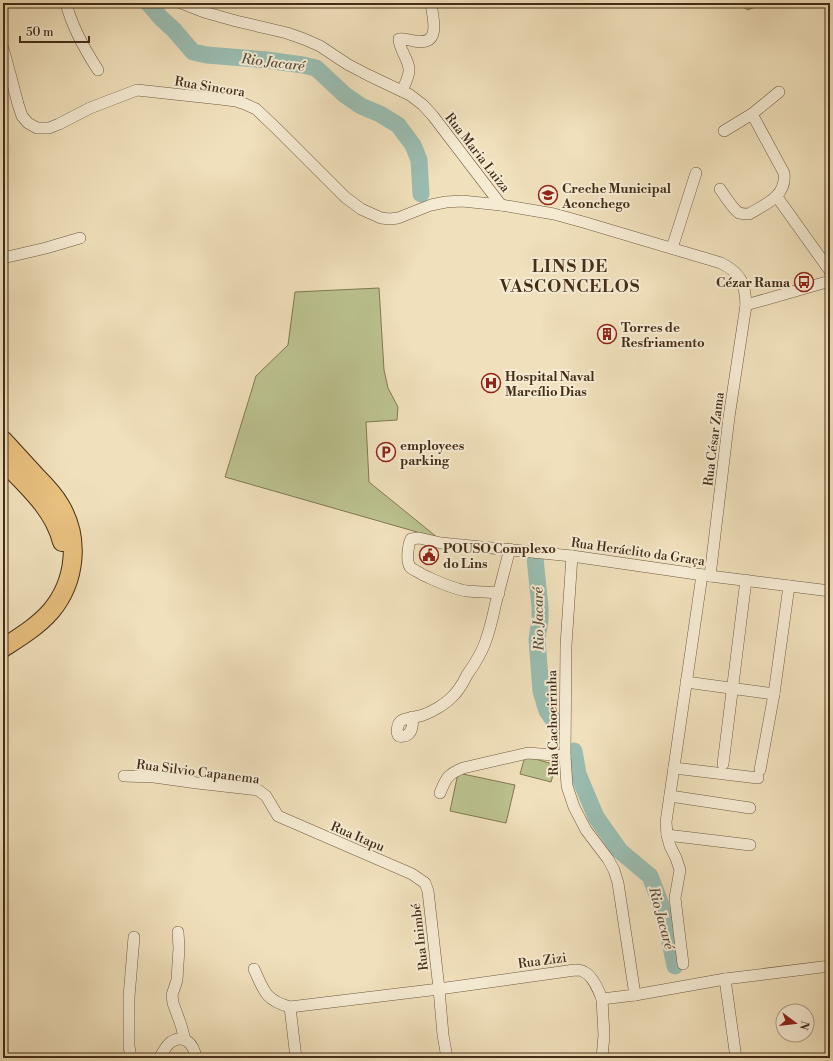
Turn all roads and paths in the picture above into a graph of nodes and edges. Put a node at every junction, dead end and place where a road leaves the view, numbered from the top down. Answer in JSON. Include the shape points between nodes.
{"nodes":[{"id":1,"x":66,"y":3,"type":"edge"},
{"id":2,"x":181,"y":3,"type":"edge"},
{"id":3,"x":430,"y":3,"type":"edge"},
{"id":4,"x":3,"y":49,"type":"edge"},
{"id":5,"x":98,"y":70,"type":"dead end"},
{"id":6,"x":402,"y":91,"type":"junction"},
{"id":7,"x":779,"y":92,"type":"dead end"},
{"id":8,"x":752,"y":114,"type":"junction"},
{"id":9,"x":724,"y":131,"type":"dead end"},
{"id":10,"x":696,"y":173,"type":"dead end"},
{"id":11,"x":720,"y":189,"type":"dead end"},
{"id":12,"x":777,"y":197,"type":"junction"},
{"id":13,"x":501,"y":205,"type":"junction"},
{"id":14,"x":80,"y":238,"type":"dead end"},
{"id":15,"x":672,"y":248,"type":"junction"},
{"id":16,"x":3,"y":258,"type":"edge"},
{"id":17,"x":830,"y":270,"type":"edge"},
{"id":18,"x":830,"y":281,"type":"edge"},
{"id":19,"x":746,"y":305,"type":"junction"},
{"id":20,"x":3,"y":440,"type":"edge"},
{"id":21,"x":3,"y":461,"type":"edge"},
{"id":22,"x":510,"y":549,"type":"junction"},
{"id":23,"x":572,"y":556,"type":"junction"},
{"id":24,"x":706,"y":575,"type":"junction"},
{"id":25,"x":746,"y":580,"type":"junction"},
{"id":26,"x":789,"y":586,"type":"junction"},
{"id":27,"x":830,"y":592,"type":"edge"},
{"id":28,"x":498,"y":593,"type":"junction"},
{"id":29,"x":3,"y":638,"type":"edge"},
{"id":30,"x":3,"y":648,"type":"edge"},
{"id":31,"x":686,"y":682,"type":"junction"},
{"id":32,"x":732,"y":688,"type":"junction"},
{"id":33,"x":774,"y":694,"type":"junction"},
{"id":34,"x":412,"y":717,"type":"dead end"},
{"id":35,"x":565,"y":756,"type":"junction"},
{"id":36,"x":722,"y":764,"type":"dead end"},
{"id":37,"x":674,"y":768,"type":"junction"},
{"id":38,"x":124,"y":776,"type":"dead end"},
{"id":39,"x":440,"y":793,"type":"dead end"},
{"id":40,"x":670,"y":796,"type":"junction"},
{"id":41,"x":750,"y":808,"type":"dead end"},
{"id":42,"x":278,"y":816,"type":"joint"},
{"id":43,"x":667,"y":835,"type":"junction"},
{"id":44,"x":750,"y":846,"type":"dead end"},
{"id":45,"x":425,"y":883,"type":"joint"},
{"id":46,"x":178,"y":932,"type":"dead end"},
{"id":47,"x":134,"y":937,"type":"dead end"},
{"id":48,"x":683,"y":964,"type":"dead end"},
{"id":49,"x":830,"y":966,"type":"edge"},
{"id":50,"x":254,"y":969,"type":"dead end"},
{"id":51,"x":725,"y":979,"type":"junction"},
{"id":52,"x":439,"y":989,"type":"junction"},
{"id":53,"x":635,"y":995,"type":"junction"},
{"id":54,"x":602,"y":998,"type":"junction"},
{"id":55,"x":290,"y":1007,"type":"junction"},
{"id":56,"x":185,"y":1040,"type":"junction"},
{"id":57,"x":131,"y":1058,"type":"edge"},
{"id":58,"x":159,"y":1058,"type":"edge"},
{"id":59,"x":196,"y":1058,"type":"edge"},
{"id":60,"x":296,"y":1058,"type":"edge"},
{"id":61,"x":447,"y":1058,"type":"edge"},
{"id":62,"x":602,"y":1058,"type":"edge"},
{"id":63,"x":736,"y":1058,"type":"edge"}],
"edges":[{"from":1,"to":5,"type":"street","via":[[72,23]]},
{"from":2,"to":6,"type":"street","name":"Rua Maria Luiza","via":[[204,12],[293,35],[320,46],[347,64]]},
{"from":3,"to":6,"type":"street","via":[[434,31],[429,40],[399,40],[409,69]]},
{"from":4,"to":13,"type":"street","name":"Rua Sincora","via":[[22,116],[37,128],[49,128],[90,108],[137,90],[220,99],[256,109],[345,197],[361,209],[381,218],[398,218],[446,202]]},
{"from":6,"to":13,"type":"street","name":"Rua Maria Luiza","via":[[423,105],[433,116]]},
{"from":7,"to":8,"type":"street"},
{"from":8,"to":9,"type":"street"},
{"from":8,"to":12,"type":"street","via":[[784,173],[782,190]]},
{"from":10,"to":15,"type":"street"},
{"from":11,"to":12,"type":"street","via":[[736,210],[744,214],[749,214]]},
{"from":12,"to":17,"type":"street"},
{"from":13,"to":15,"type":"street","name":"Rua Maria Luiza","via":[[554,214]]},
{"from":14,"to":16,"type":"street"},
{"from":15,"to":19,"type":"street","name":"Rua Maria Luiza","via":[[731,268],[742,283]]},
{"from":18,"to":19,"type":"street"},
{"from":19,"to":24,"type":"street","name":"Rua César Zama"},
{"from":20,"to":30,"type":"main road","via":[[60,505],[67,520],[73,552],[68,582],[51,611],[37,625]]},
{"from":21,"to":29,"type":"main road","via":[[51,515],[59,531],[63,556],[58,581],[51,595],[32,617]]},
{"from":22,"to":23,"type":"street","name":"Rua Heráclito da Graça"},
{"from":22,"to":28,"type":"street"},
{"from":22,"to":28,"type":"street","name":"Rua Heráclito da Graça","via":[[441,543],[419,538],[413,538],[410,542],[410,567],[434,580],[466,591]]},
{"from":23,"to":24,"type":"street","name":"Rua Heráclito da Graça"},
{"from":23,"to":35,"type":"street","name":"Rua Cachoeirinha","via":[[566,646]]},
{"from":24,"to":25,"type":"street","name":"Rua Heráclito da Graça"},
{"from":24,"to":31,"type":"street","name":"Rua César Zama"},
{"from":25,"to":26,"type":"street","name":"Rua Heráclito da Graça"},
{"from":25,"to":32,"type":"street"},
{"from":26,"to":27,"type":"street","name":"Rua Heráclito da Graça"},
{"from":26,"to":33,"type":"street"},
{"from":28,"to":34,"type":"street","via":[[485,644],[452,698],[424,715]]},
{"from":31,"to":32,"type":"street"},
{"from":31,"to":37,"type":"street","name":"Rua César Zama"},
{"from":32,"to":33,"type":"street"},
{"from":32,"to":36,"type":"street"},
{"from":33,"to":37,"type":"street","via":[[759,774]]},
{"from":35,"to":39,"type":"street","via":[[528,753],[463,768],[447,777]]},
{"from":35,"to":53,"type":"street","name":"Rua Cachoeirinha","via":[[567,786],[574,807],[586,830],[608,859],[616,876]]},
{"from":37,"to":40,"type":"street","name":"Rua César Zama"},
{"from":38,"to":42,"type":"street","name":"Rua Silvio Capanema","via":[[154,777],[258,790],[266,796]]},
{"from":40,"to":41,"type":"street"},
{"from":40,"to":43,"type":"street","name":"Rua César Zama"},
{"from":42,"to":45,"type":"street","name":"Rua Itapu","via":[[412,874]]},
{"from":43,"to":44,"type":"street"},
{"from":43,"to":48,"type":"street","via":[[680,870],[675,898]]},
{"from":45,"to":52,"type":"street","name":"Rua Inimbé"},
{"from":46,"to":56,"type":"street","via":[[177,980],[172,995]]},
{"from":47,"to":57,"type":"street","via":[[129,997]]},
{"from":49,"to":51,"type":"street"},
{"from":50,"to":55,"type":"street","via":[[266,994]]},
{"from":51,"to":53,"type":"street"},
{"from":51,"to":63,"type":"street"},
{"from":52,"to":54,"type":"street","name":"Rua Zizi","via":[[575,970],[588,974]]},
{"from":52,"to":55,"type":"street","name":"Rua Zizi"},
{"from":52,"to":61,"type":"street","name":"Rua Inimbé"},
{"from":53,"to":54,"type":"street"},
{"from":54,"to":62,"type":"street"},
{"from":55,"to":60,"type":"street"},
{"from":56,"to":58,"type":"street","via":[[177,1039],[170,1043]]},
{"from":56,"to":59,"type":"street","via":[[191,1044]]}]}
